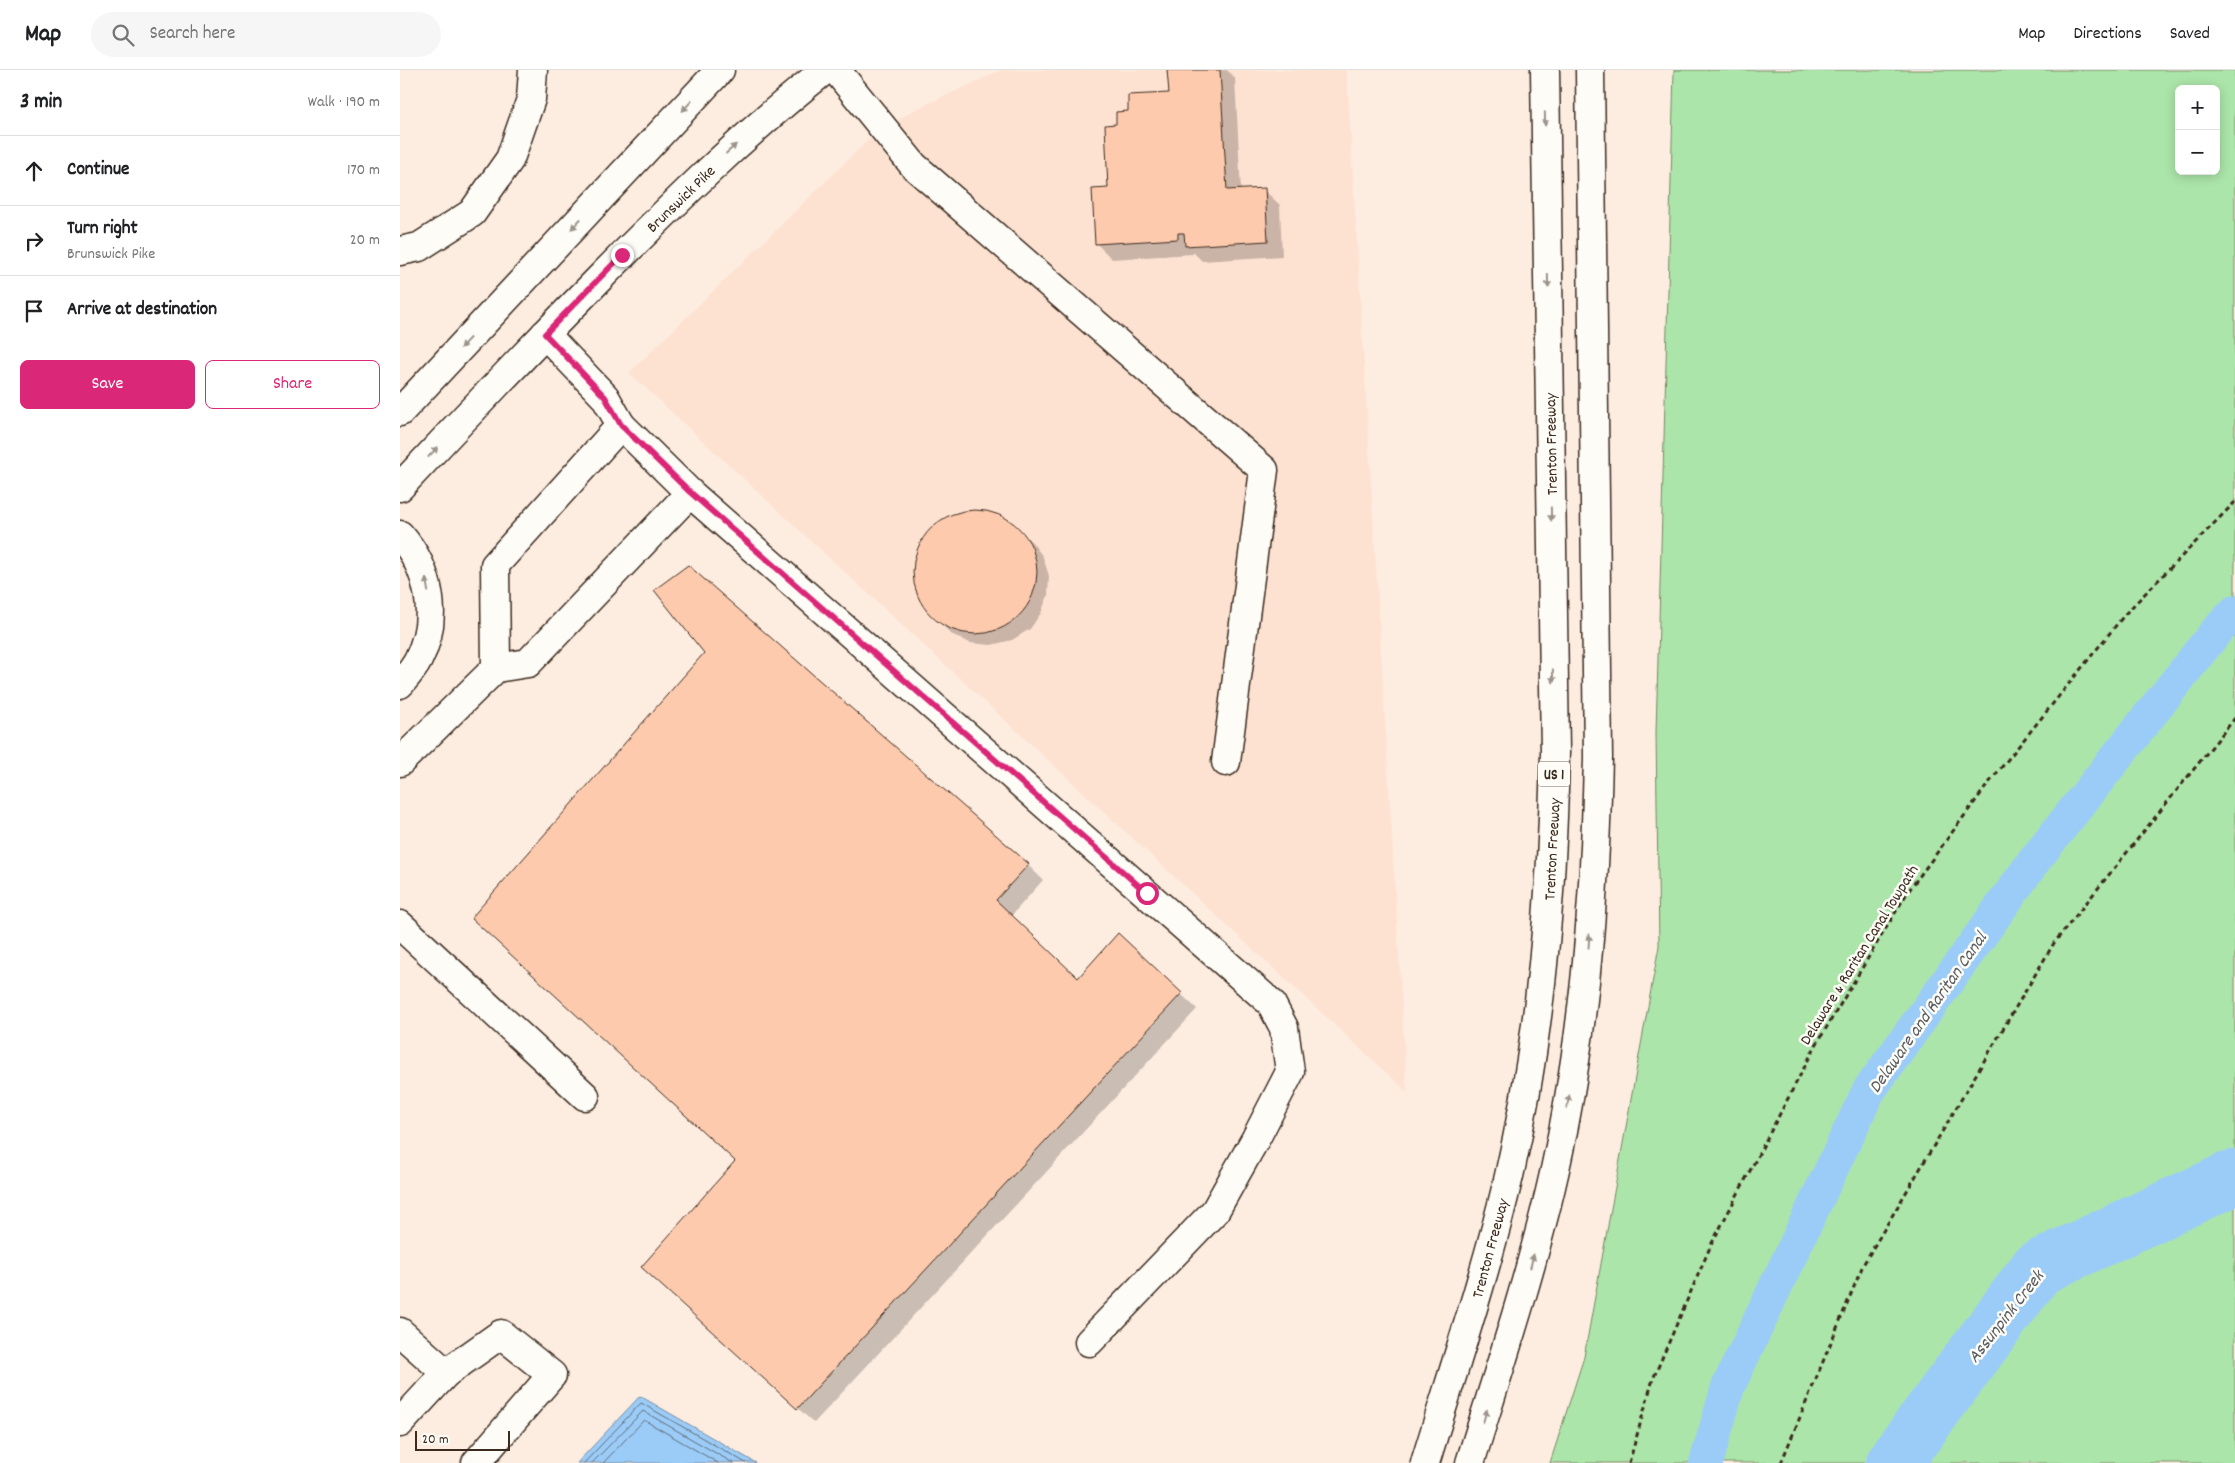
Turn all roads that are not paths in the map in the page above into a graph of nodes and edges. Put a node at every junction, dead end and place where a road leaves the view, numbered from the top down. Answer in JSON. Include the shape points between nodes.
{"nodes":[{"id":1,"x":533,"y":70,"type":"edge"},
{"id":2,"x":720,"y":70,"type":"edge"},
{"id":3,"x":825,"y":70,"type":"edge"},
{"id":4,"x":836,"y":70,"type":"edge"},
{"id":5,"x":1545,"y":70,"type":"edge"},
{"id":6,"x":1590,"y":70,"type":"edge"},
{"id":7,"x":400,"y":251,"type":"edge"},
{"id":8,"x":545,"y":334,"type":"junction"},
{"id":9,"x":400,"y":412,"type":"edge"},
{"id":10,"x":621,"y":425,"type":"junction"},
{"id":11,"x":400,"y":487,"type":"edge"},
{"id":12,"x":690,"y":492,"type":"junction"},
{"id":13,"x":400,"y":535,"type":"edge"},
{"id":14,"x":496,"y":668,"type":"junction"},
{"id":15,"x":400,"y":684,"type":"edge"},
{"id":16,"x":400,"y":762,"type":"edge"},
{"id":17,"x":1226,"y":762,"type":"dead end"},
{"id":18,"x":400,"y":925,"type":"edge"},
{"id":19,"x":585,"y":1096,"type":"dead end"},
{"id":20,"x":400,"y":1332,"type":"edge"},
{"id":21,"x":1089,"y":1342,"type":"dead end"},
{"id":22,"x":446,"y":1373,"type":"junction"},
{"id":23,"x":400,"y":1423,"type":"edge"},
{"id":24,"x":476,"y":1463,"type":"edge"},
{"id":25,"x":1425,"y":1463,"type":"edge"},
{"id":26,"x":1470,"y":1463,"type":"edge"}],
"edges":[{"from":1,"to":7,"type":"main road","via":[[531,100],[510,159],[472,213],[419,247]]},
{"from":2,"to":9,"type":"main road","one_way":true},
{"from":8,"to":3,"type":"main road","name":"Brunswick Pike","one_way":true,"via":[[687,189],[780,105]]},
{"from":4,"to":17,"type":"main road","via":[[914,166],[1264,470]]},
{"from":5,"to":25,"type":"main road","name":"Trenton Freeway","number":"US 1","one_way":true,"via":[[1555,752],[1545,948],[1533,1046],[1509,1175],[1485,1270]]},
{"from":26,"to":6,"type":"main road","one_way":true,"via":[[1525,1287],[1550,1190],[1570,1091],[1588,958],[1596,858],[1598,757]]},
{"from":8,"to":10,"type":"main road","via":[[605,397]]},
{"from":11,"to":8,"type":"main road","name":"Brunswick Pike","one_way":true},
{"from":10,"to":12,"type":"main road"},
{"from":10,"to":14,"type":"main road","via":[[495,565]]},
{"from":12,"to":14,"type":"main road","via":[[528,663]]},
{"from":12,"to":21,"type":"main road","via":[[1271,1003],[1284,1028],[1290,1072],[1215,1211]]},
{"from":15,"to":13,"type":"main road","one_way":true,"via":[[418,660],[429,633],[431,605],[425,574],[411,547]]},
{"from":14,"to":16,"type":"main road"},
{"from":18,"to":19,"type":"main road"},
{"from":20,"to":22,"type":"main road"},
{"from":22,"to":23,"type":"main road"},
{"from":22,"to":24,"type":"main road","via":[[501,1334],[552,1375]]}]}
